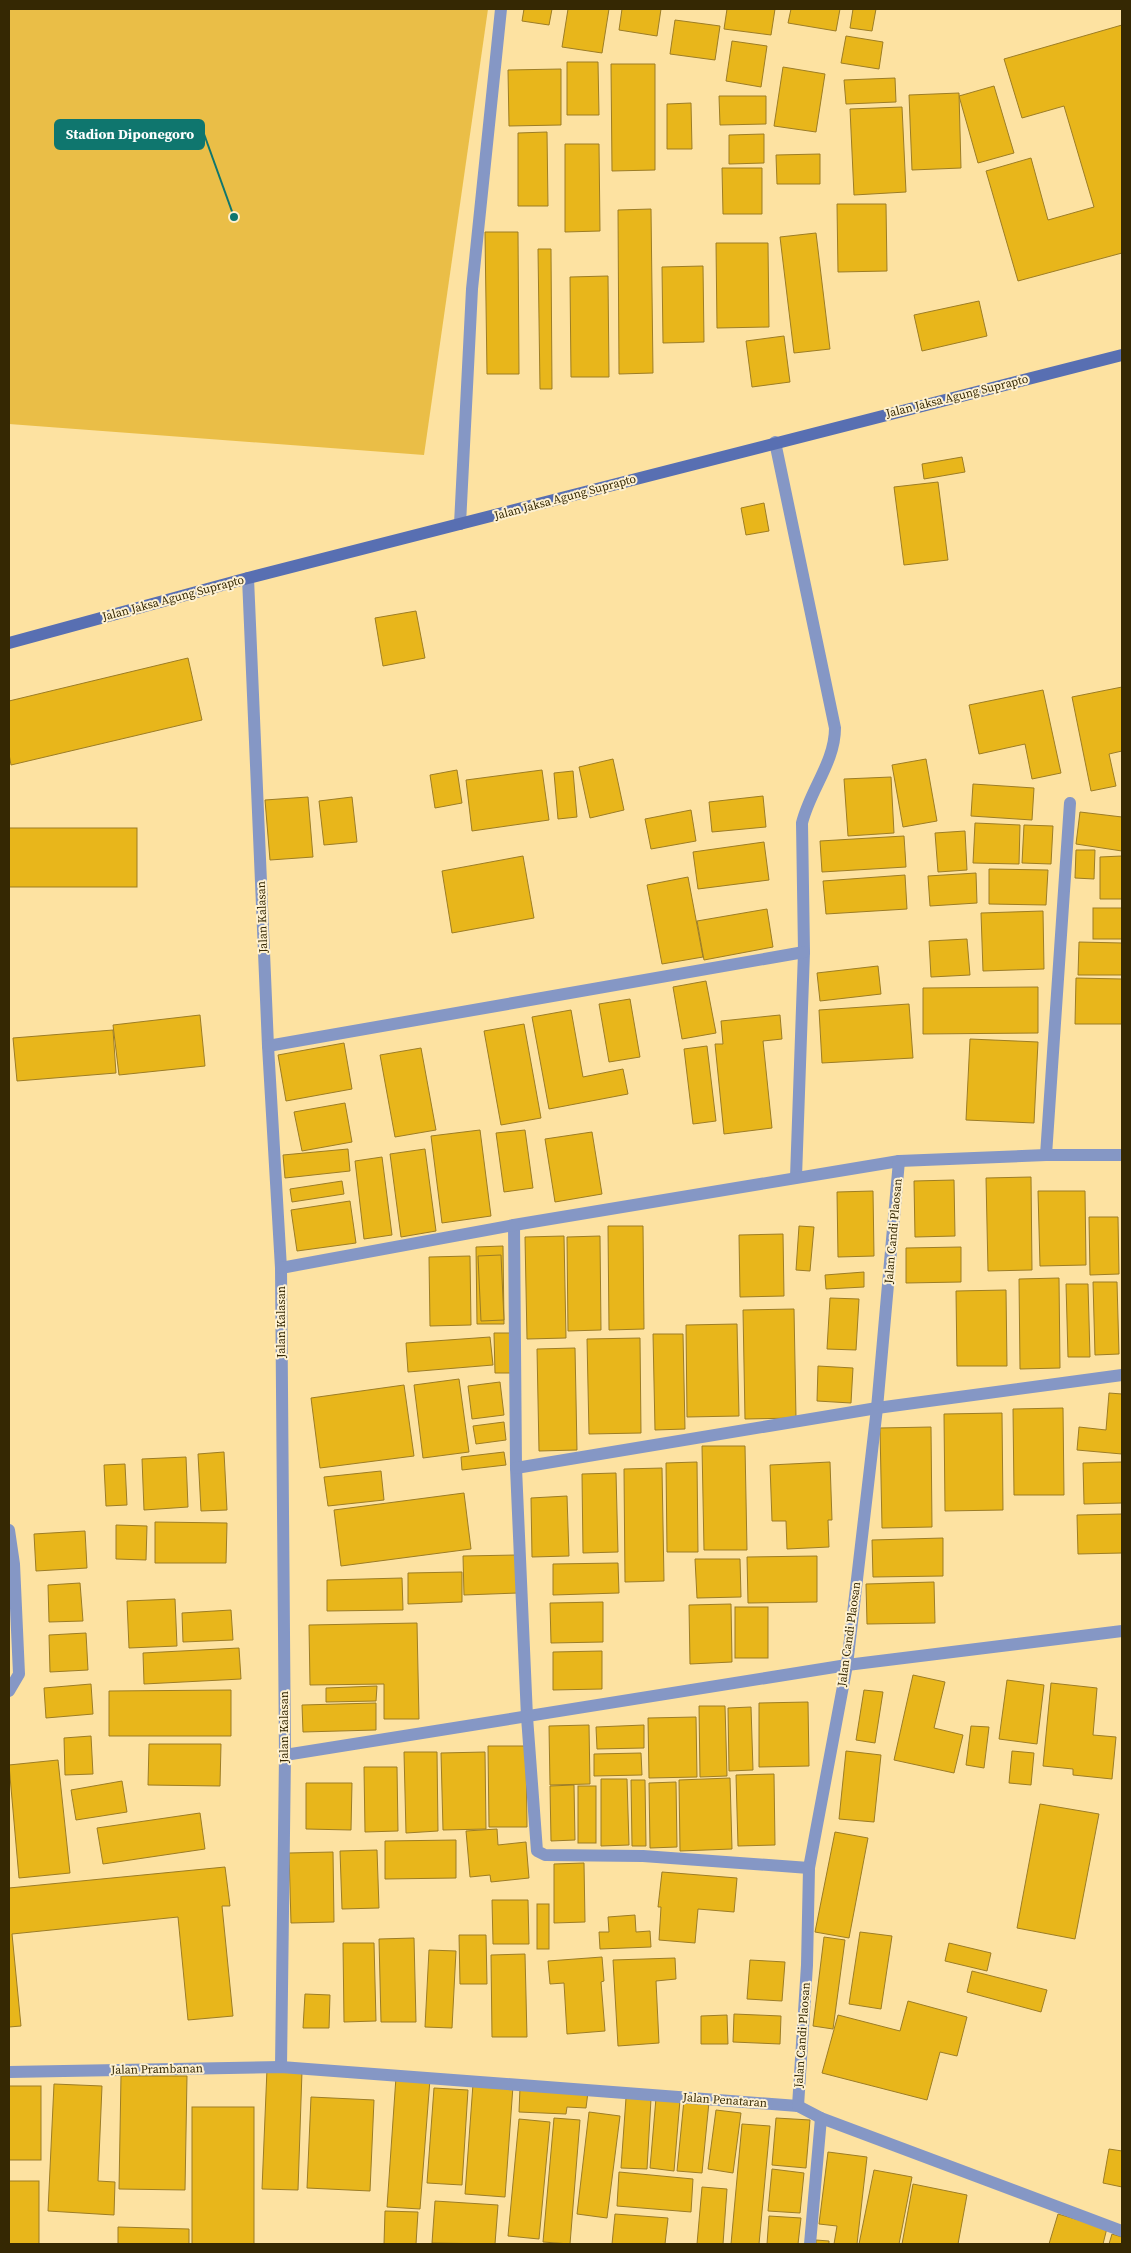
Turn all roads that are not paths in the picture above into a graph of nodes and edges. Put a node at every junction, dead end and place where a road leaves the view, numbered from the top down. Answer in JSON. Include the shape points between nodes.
{"nodes":[{"id":1,"x":501,"y":9,"type":"edge"},
{"id":2,"x":1122,"y":355,"type":"edge"},
{"id":3,"x":775,"y":442,"type":"junction"},
{"id":4,"x":460,"y":524,"type":"junction"},
{"id":5,"x":248,"y":578,"type":"junction"},
{"id":6,"x":9,"y":642,"type":"edge"},
{"id":7,"x":1070,"y":803,"type":"dead end"},
{"id":8,"x":804,"y":952,"type":"junction"},
{"id":9,"x":268,"y":1046,"type":"junction"},
{"id":10,"x":1046,"y":1155,"type":"junction"},
{"id":11,"x":1122,"y":1155,"type":"edge"},
{"id":12,"x":899,"y":1161,"type":"junction"},
{"id":13,"x":796,"y":1177,"type":"junction"},
{"id":14,"x":514,"y":1225,"type":"junction"},
{"id":15,"x":281,"y":1268,"type":"junction"},
{"id":16,"x":1122,"y":1376,"type":"edge"},
{"id":17,"x":877,"y":1408,"type":"junction"},
{"id":18,"x":516,"y":1468,"type":"junction"},
{"id":19,"x":9,"y":1530,"type":"edge"},
{"id":20,"x":1122,"y":1631,"type":"edge"},
{"id":21,"x":846,"y":1665,"type":"junction"},
{"id":22,"x":9,"y":1692,"type":"edge"},
{"id":23,"x":527,"y":1717,"type":"junction"},
{"id":24,"x":285,"y":1755,"type":"junction"},
{"id":25,"x":809,"y":1868,"type":"junction"},
{"id":26,"x":281,"y":2067,"type":"junction"},
{"id":27,"x":305,"y":2068,"type":"joint"},
{"id":28,"x":9,"y":2072,"type":"edge"},
{"id":29,"x":798,"y":2106,"type":"junction"},
{"id":30,"x":821,"y":2118,"type":"junction"},
{"id":31,"x":1122,"y":2231,"type":"edge"},
{"id":32,"x":810,"y":2244,"type":"edge"}],
"edges":[{"from":1,"to":4,"type":"street","via":[[472,289]]},
{"from":2,"to":3,"type":"main road","name":"Jalan Jaksa Agung Suprapto"},
{"from":3,"to":4,"type":"main road","name":"Jalan Jaksa Agung Suprapto"},
{"from":3,"to":8,"type":"street","via":[[835,728],[833,750],[805,809],[802,823]]},
{"from":4,"to":5,"type":"main road","name":"Jalan Jaksa Agung Suprapto"},
{"from":5,"to":6,"type":"main road","name":"Jalan Jaksa Agung Suprapto"},
{"from":5,"to":9,"type":"street","name":"Jalan Kalasan"},
{"from":7,"to":10,"type":"street"},
{"from":8,"to":9,"type":"street"},
{"from":8,"to":13,"type":"street"},
{"from":9,"to":15,"type":"street","name":"Jalan Kalasan"},
{"from":10,"to":11,"type":"street"},
{"from":10,"to":12,"type":"street"},
{"from":12,"to":13,"type":"street"},
{"from":12,"to":17,"type":"street","name":"Jalan Candi Plaosan"},
{"from":13,"to":14,"type":"street"},
{"from":14,"to":15,"type":"street"},
{"from":14,"to":18,"type":"street"},
{"from":15,"to":24,"type":"street","name":"Jalan Kalasan"},
{"from":16,"to":17,"type":"street"},
{"from":17,"to":18,"type":"street"},
{"from":17,"to":21,"type":"street","name":"Jalan Candi Plaosan"},
{"from":18,"to":23,"type":"street"},
{"from":19,"to":22,"type":"street","via":[[14,1564],[19,1674]]},
{"from":20,"to":21,"type":"street"},
{"from":21,"to":23,"type":"street"},
{"from":21,"to":25,"type":"street","name":"Jalan Candi Plaosan"},
{"from":23,"to":24,"type":"street"},
{"from":23,"to":25,"type":"street","via":[[537,1851],[545,1855],[643,1856]]},
{"from":24,"to":26,"type":"street","name":"Jalan Kalasan"},
{"from":25,"to":29,"type":"street","name":"Jalan Candi Plaosan"},
{"from":26,"to":27,"type":"street","name":"Jalan Prambanan"},
{"from":26,"to":28,"type":"street","name":"Jalan Prambanan"},
{"from":27,"to":29,"type":"street","name":"Jalan Penataran"},
{"from":29,"to":30,"type":"street","name":"Jalan Penataran"},
{"from":30,"to":31,"type":"street","name":"Jalan Penataran"},
{"from":30,"to":32,"type":"street"}]}
